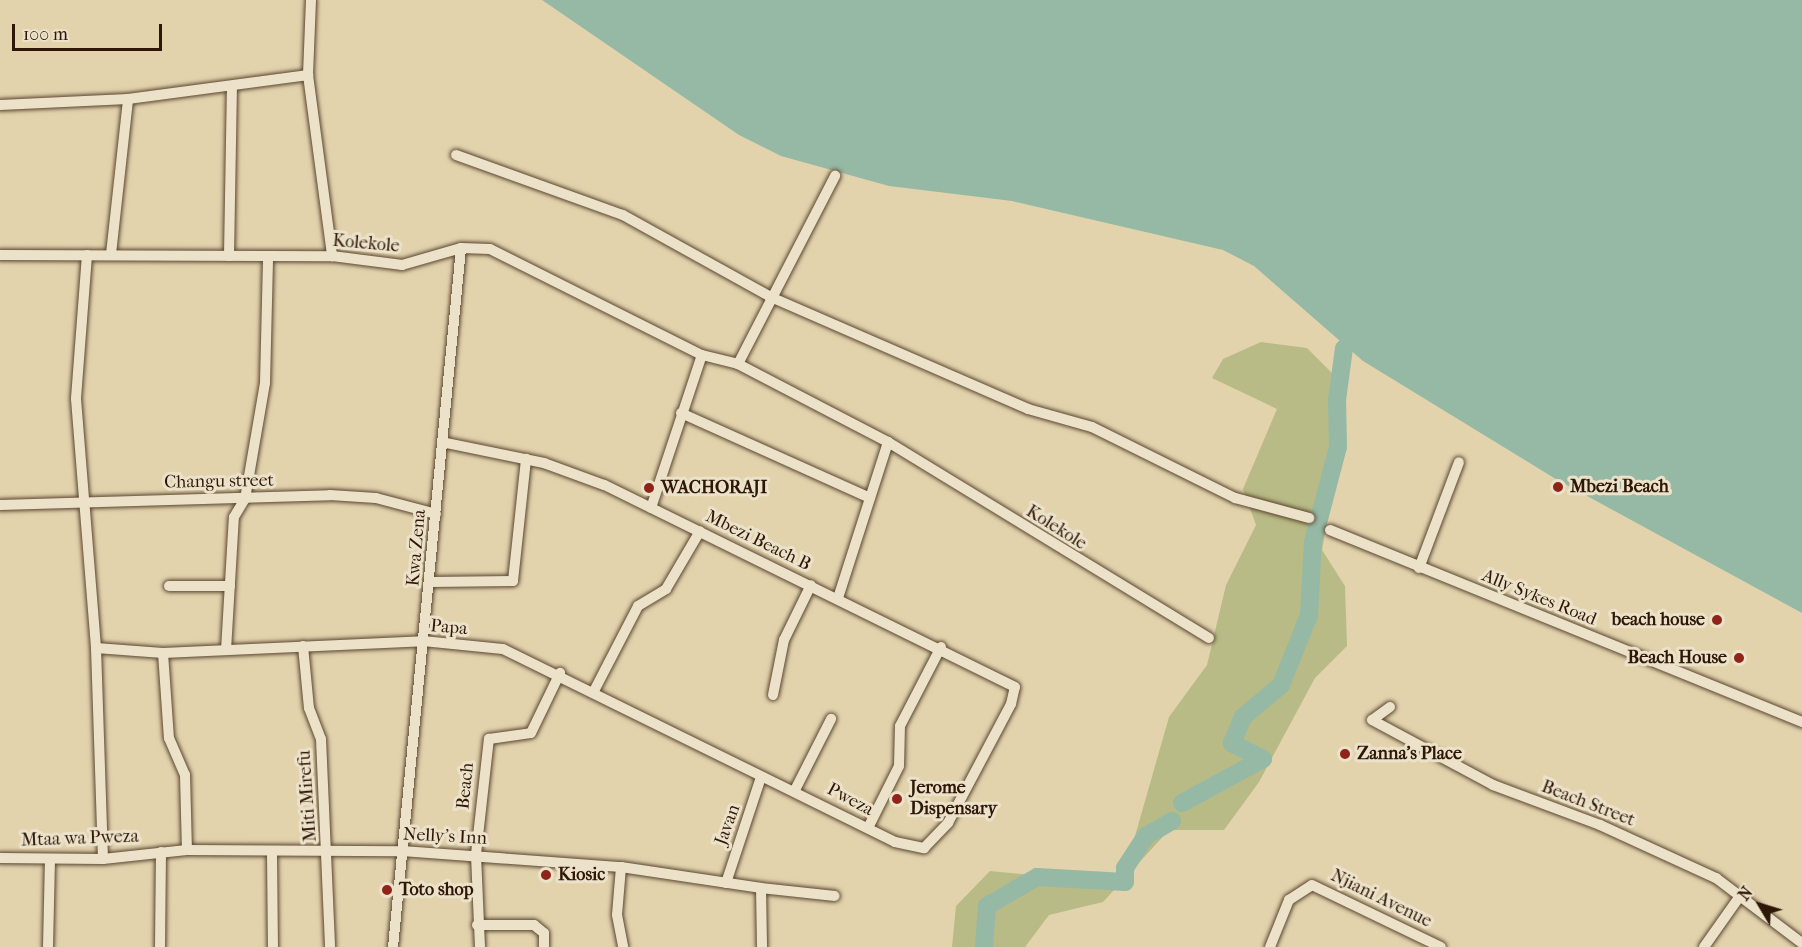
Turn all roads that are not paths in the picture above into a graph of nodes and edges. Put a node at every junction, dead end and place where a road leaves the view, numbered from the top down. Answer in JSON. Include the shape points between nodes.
{"nodes":[{"id":1,"x":311,"y":0,"type":"edge"},
{"id":2,"x":308,"y":75,"type":"junction"},
{"id":3,"x":232,"y":86,"type":"junction"},
{"id":4,"x":128,"y":99,"type":"junction"},
{"id":5,"x":0,"y":105,"type":"edge"},
{"id":6,"x":456,"y":155,"type":"dead end"},
{"id":7,"x":835,"y":176,"type":"dead end"},
{"id":8,"x":461,"y":248,"type":"junction"},
{"id":9,"x":111,"y":254,"type":"junction"},
{"id":10,"x":0,"y":255,"type":"edge"},
{"id":11,"x":87,"y":255,"type":"junction"},
{"id":12,"x":229,"y":256,"type":"junction"},
{"id":13,"x":268,"y":256,"type":"junction"},
{"id":14,"x":332,"y":256,"type":"junction"},
{"id":15,"x":772,"y":298,"type":"junction"},
{"id":16,"x":702,"y":355,"type":"junction"},
{"id":17,"x":738,"y":364,"type":"junction"},
{"id":18,"x":681,"y":413,"type":"junction"},
{"id":19,"x":442,"y":442,"type":"junction"},
{"id":20,"x":888,"y":442,"type":"junction"},
{"id":21,"x":526,"y":459,"type":"junction"},
{"id":22,"x":1460,"y":462,"type":"dead end"},
{"id":23,"x":870,"y":498,"type":"junction"},
{"id":24,"x":245,"y":499,"type":"junction"},
{"id":25,"x":83,"y":500,"type":"junction"},
{"id":26,"x":0,"y":505,"type":"edge"},
{"id":27,"x":651,"y":508,"type":"junction"},
{"id":28,"x":436,"y":514,"type":"junction"},
{"id":29,"x":1309,"y":518,"type":"dead end"},
{"id":30,"x":700,"y":531,"type":"junction"},
{"id":31,"x":1329,"y":531,"type":"dead end"},
{"id":32,"x":1419,"y":568,"type":"junction"},
{"id":33,"x":431,"y":582,"type":"junction"},
{"id":34,"x":811,"y":585,"type":"junction"},
{"id":35,"x":169,"y":586,"type":"dead end"},
{"id":36,"x":230,"y":586,"type":"junction"},
{"id":37,"x":838,"y":598,"type":"junction"},
{"id":38,"x":1209,"y":638,"type":"dead end"},
{"id":39,"x":423,"y":641,"type":"junction"},
{"id":40,"x":303,"y":646,"type":"junction"},
{"id":41,"x":941,"y":647,"type":"junction"},
{"id":42,"x":96,"y":648,"type":"junction"},
{"id":43,"x":226,"y":650,"type":"junction"},
{"id":44,"x":163,"y":653,"type":"junction"},
{"id":45,"x":560,"y":673,"type":"junction"},
{"id":46,"x":1015,"y":687,"type":"joint"},
{"id":47,"x":594,"y":692,"type":"junction"},
{"id":48,"x":773,"y":695,"type":"dead end"},
{"id":49,"x":1390,"y":707,"type":"dead end"},
{"id":50,"x":831,"y":719,"type":"dead end"},
{"id":51,"x":1802,"y":722,"type":"edge"},
{"id":52,"x":761,"y":777,"type":"junction"},
{"id":53,"x":795,"y":790,"type":"junction"},
{"id":54,"x":868,"y":828,"type":"junction"},
{"id":55,"x":187,"y":850,"type":"junction"},
{"id":56,"x":402,"y":851,"type":"junction"},
{"id":57,"x":161,"y":852,"type":"junction"},
{"id":58,"x":328,"y":853,"type":"junction"},
{"id":59,"x":272,"y":854,"type":"junction"},
{"id":60,"x":476,"y":855,"type":"junction"},
{"id":61,"x":0,"y":858,"type":"edge"},
{"id":62,"x":50,"y":859,"type":"junction"},
{"id":63,"x":103,"y":859,"type":"junction"},
{"id":64,"x":621,"y":867,"type":"junction"},
{"id":65,"x":726,"y":883,"type":"junction"},
{"id":66,"x":761,"y":888,"type":"junction"},
{"id":67,"x":835,"y":896,"type":"dead end"},
{"id":68,"x":1740,"y":896,"type":"junction"},
{"id":69,"x":477,"y":925,"type":"junction"},
{"id":70,"x":1802,"y":943,"type":"edge"},
{"id":71,"x":48,"y":947,"type":"edge"},
{"id":72,"x":160,"y":947,"type":"edge"},
{"id":73,"x":273,"y":947,"type":"edge"},
{"id":74,"x":330,"y":947,"type":"edge"},
{"id":75,"x":393,"y":947,"type":"edge"},
{"id":76,"x":480,"y":947,"type":"edge"},
{"id":77,"x":544,"y":947,"type":"edge"},
{"id":78,"x":623,"y":947,"type":"edge"},
{"id":79,"x":762,"y":947,"type":"edge"},
{"id":80,"x":1270,"y":947,"type":"edge"},
{"id":81,"x":1441,"y":947,"type":"edge"},
{"id":82,"x":1704,"y":947,"type":"edge"}],
"edges":[{"from":1,"to":2,"type":"street"},
{"from":2,"to":3,"type":"street"},
{"from":2,"to":14,"type":"street"},
{"from":3,"to":4,"type":"street"},
{"from":3,"to":12,"type":"street"},
{"from":4,"to":5,"type":"street"},
{"from":4,"to":9,"type":"street"},
{"from":6,"to":15,"type":"street","via":[[623,215]]},
{"from":7,"to":15,"type":"street"},
{"from":8,"to":14,"type":"street","name":"Kolekole","via":[[402,265]]},
{"from":8,"to":16,"type":"street","name":"Kolekole","via":[[490,249]]},
{"from":8,"to":19,"type":"street","name":"Kwa Zena"},
{"from":9,"to":11,"type":"street","name":"Kolekole"},
{"from":9,"to":12,"type":"street","name":"Kolekole"},
{"from":10,"to":11,"type":"street","name":"Kolekole"},
{"from":11,"to":25,"type":"street","via":[[76,399]]},
{"from":12,"to":13,"type":"street","name":"Kolekole"},
{"from":13,"to":14,"type":"street","name":"Kolekole"},
{"from":13,"to":24,"type":"street","via":[[265,383]]},
{"from":15,"to":17,"type":"street"},
{"from":15,"to":29,"type":"street","via":[[1029,409],[1092,427],[1235,498]]},
{"from":16,"to":17,"type":"street","name":"Kolekole"},
{"from":16,"to":18,"type":"street"},
{"from":17,"to":20,"type":"street","name":"Kolekole"},
{"from":18,"to":23,"type":"street"},
{"from":18,"to":27,"type":"street"},
{"from":19,"to":21,"type":"street","name":"Mbezi Beach B"},
{"from":19,"to":28,"type":"street","name":"Kwa Zena"},
{"from":20,"to":23,"type":"street"},
{"from":20,"to":38,"type":"street","name":"Kolekole"},
{"from":21,"to":27,"type":"street","name":"Mbezi Beach B"},
{"from":21,"to":33,"type":"street","via":[[513,581]]},
{"from":22,"to":32,"type":"street"},
{"from":23,"to":37,"type":"street"},
{"from":24,"to":25,"type":"street","name":"Changu street"},
{"from":24,"to":28,"type":"street","name":"Changu street","via":[[376,498]]},
{"from":24,"to":36,"type":"street","via":[[234,517]]},
{"from":25,"to":26,"type":"street","name":"Changu street"},
{"from":25,"to":42,"type":"street"},
{"from":27,"to":30,"type":"street","name":"Mbezi Beach B"},
{"from":28,"to":33,"type":"street","name":"Kwa Zena"},
{"from":30,"to":34,"type":"street","name":"Mbezi Beach B"},
{"from":30,"to":47,"type":"street","via":[[666,589],[638,606]]},
{"from":31,"to":32,"type":"street","name":"Ally Sykes Road"},
{"from":32,"to":51,"type":"street","name":"Ally Sykes Road"},
{"from":33,"to":39,"type":"street","name":"Kwa Zena"},
{"from":34,"to":37,"type":"street","name":"Mbezi Beach B"},
{"from":34,"to":48,"type":"street","via":[[784,640]]},
{"from":35,"to":36,"type":"street"},
{"from":36,"to":43,"type":"street"},
{"from":37,"to":41,"type":"street","name":"Mbezi Beach B"},
{"from":39,"to":40,"type":"street","name":"Papa"},
{"from":39,"to":45,"type":"street","name":"Papa","via":[[504,649]]},
{"from":39,"to":56,"type":"street","name":"Kwa Zena"},
{"from":40,"to":43,"type":"street","name":"Papa"},
{"from":40,"to":58,"type":"street","name":"Miti Mirefu","via":[[309,708],[321,739]]},
{"from":41,"to":46,"type":"street","name":"Mbezi Beach B"},
{"from":41,"to":54,"type":"street","via":[[900,726],[899,766]]},
{"from":42,"to":44,"type":"street","name":"Papa"},
{"from":42,"to":63,"type":"street"},
{"from":43,"to":44,"type":"street","name":"Papa"},
{"from":44,"to":55,"type":"street","via":[[169,738],[185,775]]},
{"from":45,"to":47,"type":"street","name":"Papa"},
{"from":45,"to":60,"type":"street","name":"Beach","via":[[531,733],[489,739]]},
{"from":46,"to":54,"type":"street","name":"Pweza","via":[[1011,704],[963,796],[933,842],[910,848]]},
{"from":47,"to":52,"type":"street","name":"Pweza"},
{"from":49,"to":68,"type":"street","name":"Beach Street","via":[[1372,720],[1493,785],[1628,837],[1716,878]]},
{"from":50,"to":53,"type":"street"},
{"from":52,"to":53,"type":"street","name":"Pweza"},
{"from":52,"to":65,"type":"street","name":"Javan"},
{"from":53,"to":54,"type":"street","name":"Pweza"},
{"from":55,"to":57,"type":"street","name":"Nelly's Inn"},
{"from":55,"to":59,"type":"street","name":"Nelly's Inn"},
{"from":56,"to":58,"type":"street","name":"Nelly's Inn"},
{"from":56,"to":60,"type":"street","name":"Nelly's Inn"},
{"from":56,"to":75,"type":"street"},
{"from":57,"to":63,"type":"street","name":"Mtaa wa Pweza"},
{"from":57,"to":72,"type":"street"},
{"from":58,"to":59,"type":"street","name":"Nelly's Inn"},
{"from":58,"to":74,"type":"street","name":"Miti Mirefu"},
{"from":59,"to":73,"type":"street"},
{"from":60,"to":64,"type":"street","name":"Nelly's Inn"},
{"from":60,"to":69,"type":"street","name":"Beach"},
{"from":61,"to":62,"type":"street","name":"Mtaa wa Pweza"},
{"from":62,"to":63,"type":"street","name":"Mtaa wa Pweza"},
{"from":62,"to":71,"type":"street"},
{"from":64,"to":65,"type":"street","name":"Nelly's Inn"},
{"from":64,"to":78,"type":"street","via":[[617,915]]},
{"from":65,"to":66,"type":"street","name":"Nelly's Inn"},
{"from":66,"to":67,"type":"street","name":"Nelly's Inn"},
{"from":66,"to":79,"type":"street"},
{"from":68,"to":70,"type":"street","name":"Beach Street"},
{"from":68,"to":82,"type":"street"},
{"from":69,"to":76,"type":"street","name":"Beach"},
{"from":69,"to":77,"type":"street","via":[[534,926],[544,933]]},
{"from":80,"to":81,"type":"street","name":"Njiani Avenue","via":[[1289,900],[1312,885]]}]}
